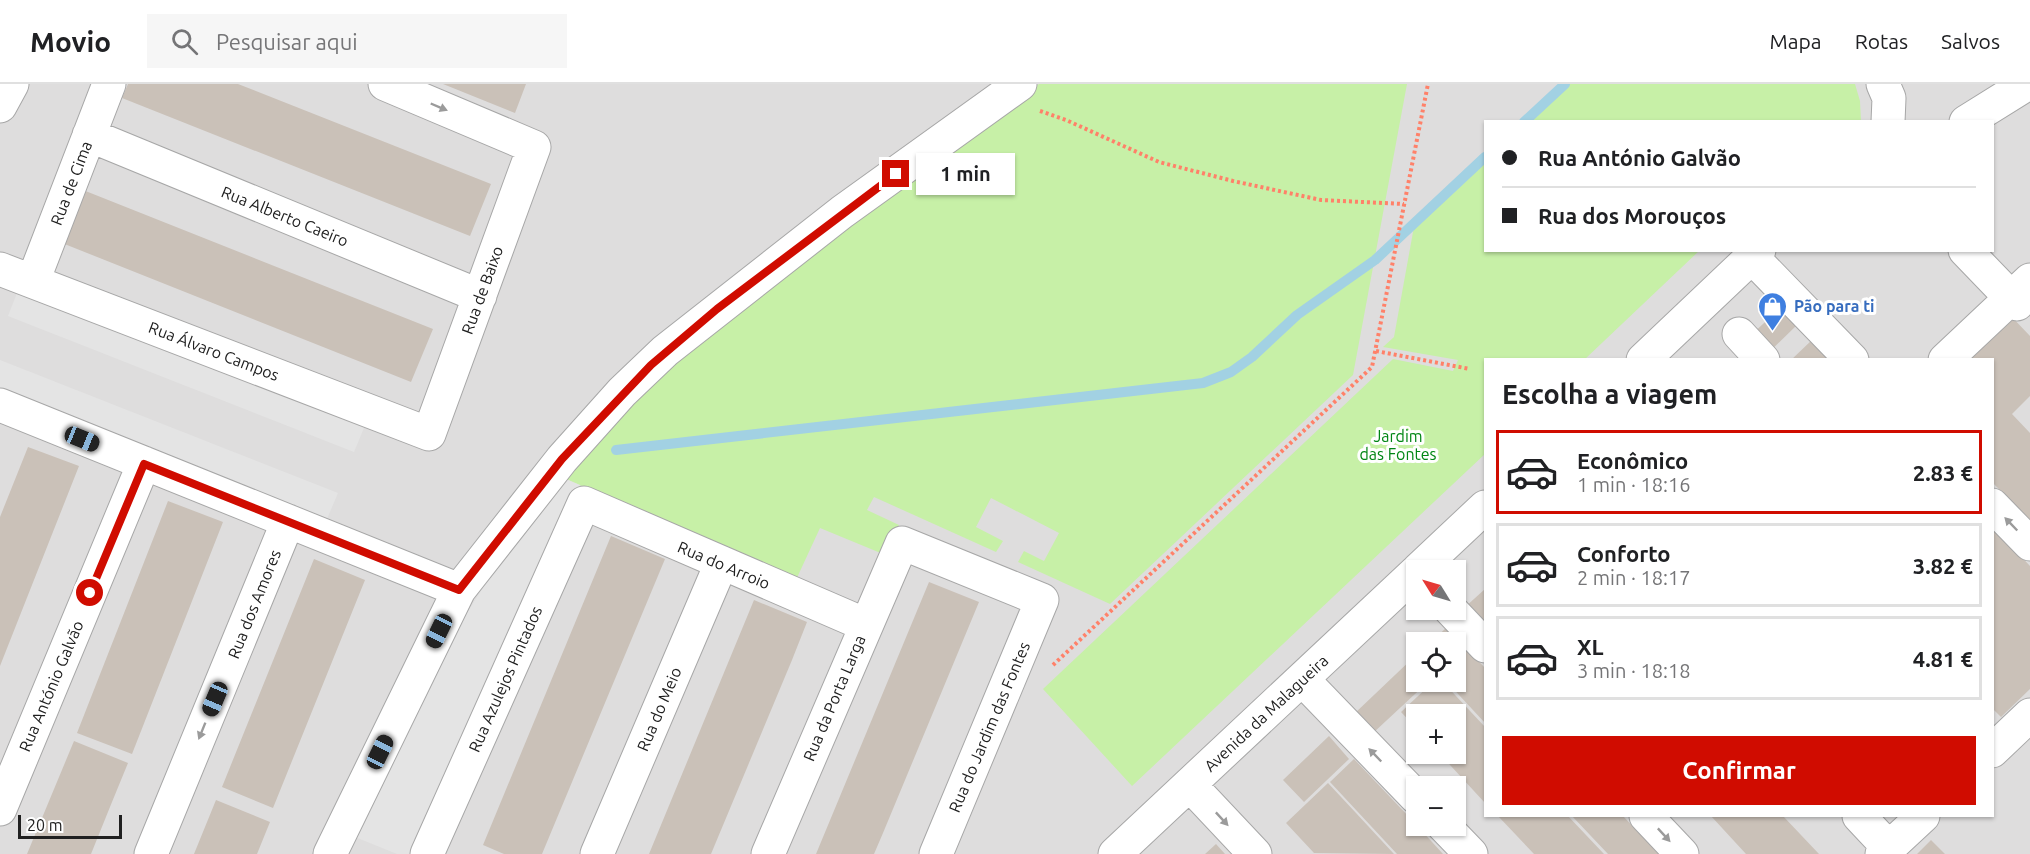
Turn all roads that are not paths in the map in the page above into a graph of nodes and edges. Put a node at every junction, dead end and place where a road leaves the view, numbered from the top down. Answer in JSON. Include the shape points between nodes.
{"nodes":[{"id":1,"x":12,"y":84,"type":"edge"},
{"id":2,"x":109,"y":84,"type":"edge"},
{"id":3,"x":385,"y":84,"type":"edge"},
{"id":4,"x":1883,"y":84,"type":"edge"},
{"id":5,"x":2027,"y":84,"type":"edge"},
{"id":6,"x":1011,"y":90,"type":"edge"},
{"id":7,"x":0,"y":106,"type":"edge"},
{"id":8,"x":1887,"y":120,"type":"edge"},
{"id":9,"x":1969,"y":120,"type":"edge"},
{"id":10,"x":89,"y":135,"type":"junction"},
{"id":11,"x":1967,"y":252,"type":"edge"},
{"id":12,"x":1755,"y":254,"type":"edge"},
{"id":13,"x":0,"y":269,"type":"edge"},
{"id":14,"x":33,"y":281,"type":"junction"},
{"id":15,"x":2019,"y":294,"type":"edge"},
{"id":16,"x":480,"y":296,"type":"junction"},
{"id":17,"x":1739,"y":334,"type":"dead end"},
{"id":18,"x":1645,"y":358,"type":"edge"},
{"id":19,"x":1761,"y":358,"type":"edge"},
{"id":20,"x":1850,"y":358,"type":"edge"},
{"id":21,"x":1947,"y":358,"type":"edge"},
{"id":22,"x":0,"y":405,"type":"edge"},
{"id":23,"x":429,"y":434,"type":"joint"},
{"id":24,"x":144,"y":464,"type":"junction"},
{"id":25,"x":584,"y":504,"type":"joint"},
{"id":26,"x":1994,"y":507,"type":"edge"},
{"id":27,"x":1484,"y":508,"type":"edge"},
{"id":28,"x":288,"y":521,"type":"junction"},
{"id":29,"x":2030,"y":544,"type":"edge"},
{"id":30,"x":1429,"y":560,"type":"edge"},
{"id":31,"x":721,"y":564,"type":"junction"},
{"id":32,"x":1406,"y":581,"type":"edge"},
{"id":33,"x":459,"y":590,"type":"junction"},
{"id":34,"x":1042,"y":600,"type":"joint"},
{"id":35,"x":1460,"y":620,"type":"edge"},
{"id":36,"x":866,"y":625,"type":"junction"},
{"id":37,"x":1484,"y":645,"type":"edge"},
{"id":38,"x":1302,"y":679,"type":"junction"},
{"id":39,"x":2030,"y":716,"type":"edge"},
{"id":40,"x":1995,"y":741,"type":"edge"},
{"id":41,"x":1190,"y":785,"type":"junction"},
{"id":42,"x":1406,"y":787,"type":"edge"},
{"id":43,"x":0,"y":809,"type":"edge"},
{"id":44,"x":1647,"y":817,"type":"edge"},
{"id":45,"x":1860,"y":817,"type":"edge"},
{"id":46,"x":1922,"y":817,"type":"edge"},
{"id":47,"x":1454,"y":836,"type":"edge"},
{"id":48,"x":1886,"y":851,"type":"edge"},
{"id":49,"x":151,"y":854,"type":"edge"},
{"id":50,"x":330,"y":854,"type":"edge"},
{"id":51,"x":427,"y":854,"type":"edge"},
{"id":52,"x":597,"y":854,"type":"edge"},
{"id":53,"x":768,"y":854,"type":"edge"},
{"id":54,"x":936,"y":854,"type":"edge"},
{"id":55,"x":1115,"y":854,"type":"edge"},
{"id":56,"x":1255,"y":854,"type":"edge"},
{"id":57,"x":1471,"y":854,"type":"edge"},
{"id":58,"x":1682,"y":854,"type":"edge"}],
"edges":[{"from":1,"to":7,"type":"street"},
{"from":2,"to":10,"type":"street","name":"Rua de Cima"},
{"from":3,"to":16,"type":"street","name":"Rua de Baixo","one_way":true,"via":[[534,147]]},
{"from":4,"to":8,"type":"street","via":[[1889,98]]},
{"from":5,"to":9,"type":"street"},
{"from":6,"to":33,"type":"street","via":[[842,212],[665,351],[562,459]]},
{"from":10,"to":14,"type":"street","name":"Rua de Cima"},
{"from":10,"to":16,"type":"street","name":"Rua Alberto Caeiro"},
{"from":11,"to":15,"type":"street"},
{"from":12,"to":18,"type":"street"},
{"from":12,"to":20,"type":"street"},
{"from":13,"to":14,"type":"street","name":"Rua Álvaro Campos"},
{"from":14,"to":23,"type":"street","name":"Rua Álvaro Campos"},
{"from":15,"to":21,"type":"street"},
{"from":16,"to":23,"type":"street","name":"Rua de Baixo"},
{"from":17,"to":19,"type":"street"},
{"from":22,"to":24,"type":"street"},
{"from":24,"to":28,"type":"street"},
{"from":24,"to":43,"type":"street","name":"Rua António Galvão"},
{"from":25,"to":31,"type":"street","name":"Rua do Arroio"},
{"from":25,"to":51,"type":"street","name":"Rua Azulejos Pintados"},
{"from":29,"to":26,"type":"street","one_way":true},
{"from":27,"to":30,"type":"street","name":"Avenida da Malagueira"},
{"from":28,"to":33,"type":"street"},
{"from":28,"to":49,"type":"street","name":"Rua dos Amores","one_way":true},
{"from":31,"to":36,"type":"street","name":"Rua do Arroio"},
{"from":31,"to":52,"type":"street","name":"Rua do Meio"},
{"from":32,"to":38,"type":"street","name":"Avenida da Malagueira"},
{"from":33,"to":50,"type":"street"},
{"from":34,"to":36,"type":"street","name":"Rua da Porta Larga","via":[[902,543]]},
{"from":34,"to":54,"type":"street","name":"Rua do Jardim das Fontes"},
{"from":35,"to":37,"type":"street"},
{"from":36,"to":53,"type":"street","name":"Rua da Porta Larga"},
{"from":38,"to":41,"type":"street","name":"Avenida da Malagueira"},
{"from":42,"to":38,"type":"street","one_way":true},
{"from":39,"to":40,"type":"street"},
{"from":41,"to":55,"type":"street","name":"Avenida da Malagueira"},
{"from":41,"to":56,"type":"street","one_way":true},
{"from":44,"to":58,"type":"street","one_way":true},
{"from":45,"to":48,"type":"street"},
{"from":46,"to":48,"type":"street"},
{"from":47,"to":57,"type":"street"}]}
